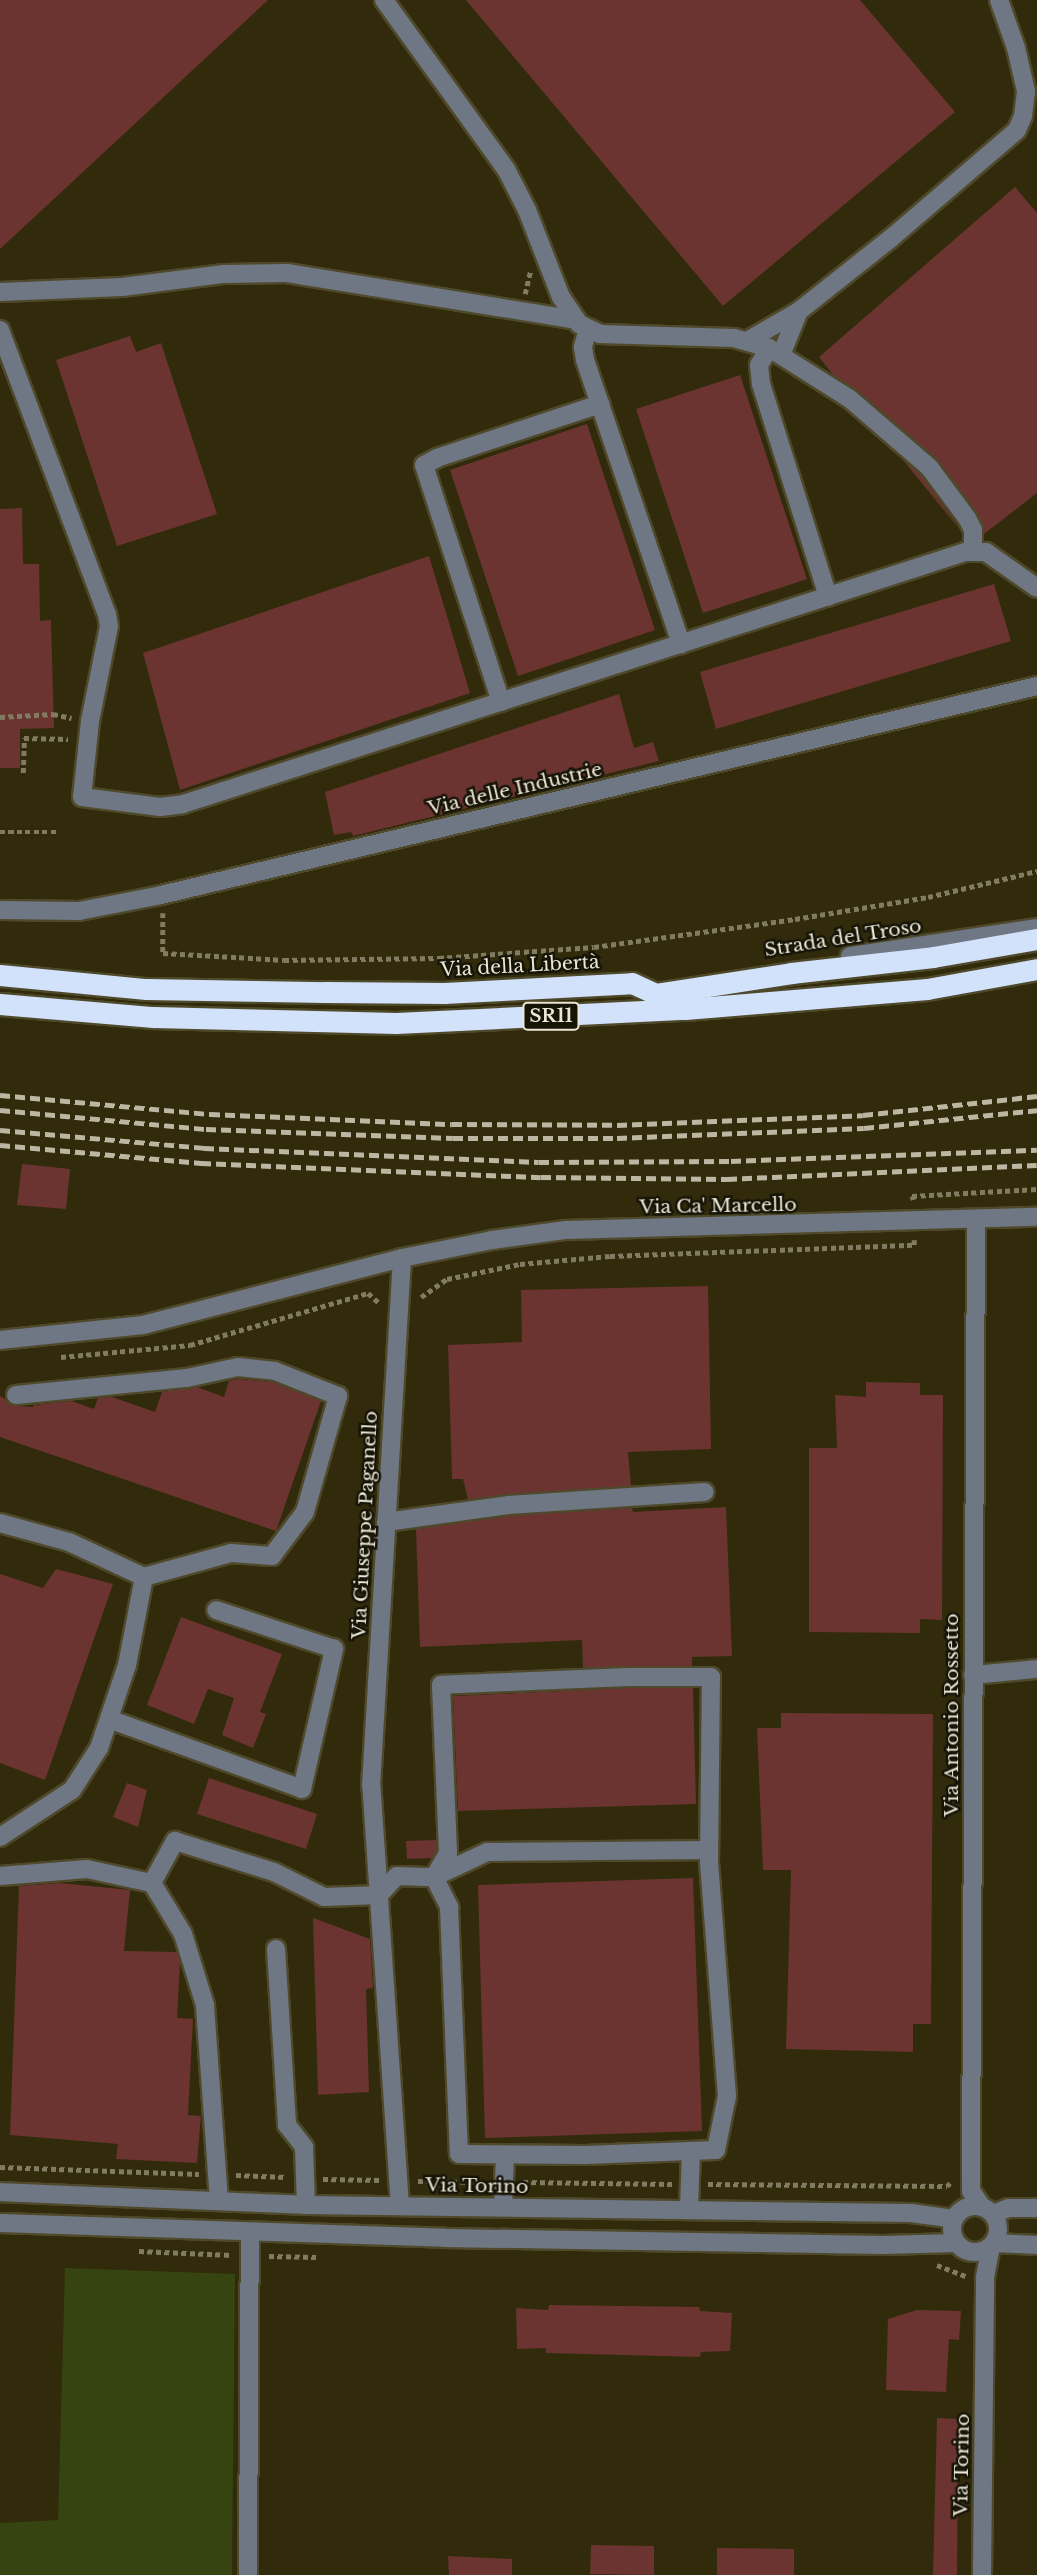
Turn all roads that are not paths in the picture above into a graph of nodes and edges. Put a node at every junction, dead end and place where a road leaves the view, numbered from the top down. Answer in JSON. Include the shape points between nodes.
{"nodes":[{"id":1,"x":384,"y":0,"type":"edge"},
{"id":2,"x":999,"y":0,"type":"edge"},
{"id":3,"x":0,"y":292,"type":"edge"},
{"id":4,"x":799,"y":311,"type":"junction"},
{"id":5,"x":582,"y":325,"type":"junction"},
{"id":6,"x":0,"y":330,"type":"edge"},
{"id":7,"x":747,"y":341,"type":"junction"},
{"id":8,"x":775,"y":351,"type":"junction"},
{"id":9,"x":600,"y":404,"type":"junction"},
{"id":10,"x":973,"y":551,"type":"junction"},
{"id":11,"x":1037,"y":587,"type":"edge"},
{"id":12,"x":828,"y":597,"type":"junction"},
{"id":13,"x":681,"y":644,"type":"junction"},
{"id":14,"x":1037,"y":685,"type":"edge"},
{"id":15,"x":501,"y":702,"type":"junction"},
{"id":16,"x":0,"y":910,"type":"edge"},
{"id":17,"x":1037,"y":928,"type":"edge"},
{"id":18,"x":1037,"y":939,"type":"edge"},
{"id":19,"x":0,"y":964,"type":"edge"},
{"id":20,"x":1037,"y":969,"type":"edge"},
{"id":21,"x":0,"y":975,"type":"edge"},
{"id":22,"x":72,"y":982,"type":"junction"},
{"id":23,"x":656,"y":994,"type":"junction"},
{"id":24,"x":0,"y":1004,"type":"edge"},
{"id":25,"x":62,"y":1011,"type":"junction"},
{"id":26,"x":0,"y":1013,"type":"edge"},
{"id":27,"x":1037,"y":1217,"type":"edge"},
{"id":28,"x":976,"y":1220,"type":"junction"},
{"id":29,"x":402,"y":1258,"type":"junction"},
{"id":30,"x":0,"y":1340,"type":"edge"},
{"id":31,"x":16,"y":1395,"type":"dead end"},
{"id":32,"x":705,"y":1492,"type":"dead end"},
{"id":33,"x":386,"y":1522,"type":"junction"},
{"id":34,"x":0,"y":1523,"type":"edge"},
{"id":35,"x":144,"y":1577,"type":"junction"},
{"id":36,"x":216,"y":1610,"type":"dead end"},
{"id":37,"x":1037,"y":1670,"type":"edge"},
{"id":38,"x":973,"y":1675,"type":"junction"},
{"id":39,"x":109,"y":1719,"type":"junction"},
{"id":40,"x":0,"y":1837,"type":"edge"},
{"id":41,"x":709,"y":1850,"type":"junction"},
{"id":42,"x":0,"y":1876,"type":"edge"},
{"id":43,"x":434,"y":1877,"type":"junction"},
{"id":44,"x":152,"y":1883,"type":"junction"},
{"id":45,"x":379,"y":1895,"type":"junction"},
{"id":46,"x":276,"y":1949,"type":"dead end"},
{"id":47,"x":691,"y":2151,"type":"junction"},
{"id":48,"x":505,"y":2155,"type":"junction"},
{"id":49,"x":0,"y":2192,"type":"edge"},
{"id":50,"x":219,"y":2201,"type":"junction"},
{"id":51,"x":306,"y":2205,"type":"junction"},
{"id":52,"x":400,"y":2206,"type":"junction"},
{"id":53,"x":503,"y":2207,"type":"junction"},
{"id":54,"x":1037,"y":2208,"type":"edge"},
{"id":55,"x":689,"y":2210,"type":"junction"},
{"id":56,"x":987,"y":2210,"type":"junction"},
{"id":57,"x":954,"y":2219,"type":"junction"},
{"id":58,"x":0,"y":2223,"type":"edge"},
{"id":59,"x":250,"y":2232,"type":"junction"},
{"id":60,"x":956,"y":2243,"type":"junction"},
{"id":61,"x":1037,"y":2245,"type":"edge"},
{"id":62,"x":986,"y":2248,"type":"junction"},
{"id":63,"x":248,"y":2575,"type":"edge"},
{"id":64,"x":982,"y":2575,"type":"edge"}],
"edges":[{"from":1,"to":5,"type":"street","via":[[506,169],[561,297]]},
{"from":2,"to":4,"type":"street","via":[[1026,92],[1017,130]]},
{"from":3,"to":5,"type":"street","via":[[287,273]]},
{"from":4,"to":7,"type":"street"},
{"from":4,"to":8,"type":"street"},
{"from":5,"to":7,"type":"street","via":[[614,336]]},
{"from":5,"to":9,"type":"street","via":[[585,359]]},
{"from":6,"to":15,"type":"street","via":[[107,614],[82,797],[160,807],[183,804]]},
{"from":7,"to":8,"type":"street"},
{"from":8,"to":10,"type":"street","via":[[850,399],[929,467],[967,518],[973,530]]},
{"from":8,"to":12,"type":"street","via":[[760,365],[761,384]]},
{"from":9,"to":13,"type":"street"},
{"from":9,"to":15,"type":"street","via":[[424,465]]},
{"from":10,"to":11,"type":"street","via":[[986,552]]},
{"from":10,"to":12,"type":"street"},
{"from":12,"to":13,"type":"street"},
{"from":13,"to":15,"type":"street"},
{"from":14,"to":16,"type":"street","name":"Via delle Industrie","via":[[161,895],[79,911]]},
{"from":17,"to":23,"type":"street","name":"Strada del Troso","via":[[807,962]]},
{"from":18,"to":23,"type":"highway","name":"Via della Libertà","number":"SR11"},
{"from":19,"to":22,"type":"highway"},
{"from":20,"to":25,"type":"highway","number":"SR11","via":[[927,989],[469,1021],[324,1023]]},
{"from":21,"to":22,"type":"highway","name":"Via della Libertà","number":"SR11"},
{"from":22,"to":23,"type":"highway","name":"Via della Libertà","number":"SR11","via":[[146,989],[418,993],[632,984]]},
{"from":24,"to":25,"type":"highway","number":"SR11"},
{"from":25,"to":26,"type":"highway"},
{"from":27,"to":28,"type":"street","name":"Via Ca' Marcello"},
{"from":28,"to":29,"type":"street","name":"Via Ca' Marcello","via":[[566,1230]]},
{"from":28,"to":38,"type":"street","name":"Via Antonio Rossetto"},
{"from":29,"to":30,"type":"street","via":[[144,1325]]},
{"from":29,"to":33,"type":"street","name":"Via Giuseppe Paganello"},
{"from":31,"to":35,"type":"street","via":[[187,1378],[238,1367],[275,1371],[338,1396],[305,1512],[272,1556],[231,1553]]},
{"from":32,"to":33,"type":"street","via":[[508,1505]]},
{"from":33,"to":45,"type":"street","name":"Via Giuseppe Paganello","via":[[371,1786]]},
{"from":34,"to":35,"type":"street","via":[[69,1542]]},
{"from":35,"to":39,"type":"street","via":[[127,1665]]},
{"from":36,"to":39,"type":"street","via":[[334,1649],[302,1789]]},
{"from":37,"to":38,"type":"street"},
{"from":38,"to":56,"type":"street","name":"Via Antonio Rossetto","via":[[971,2190]]},
{"from":39,"to":40,"type":"street","via":[[99,1748],[72,1790]]},
{"from":41,"to":43,"type":"street","via":[[487,1852]]},
{"from":41,"to":43,"type":"street","via":[[711,1677],[441,1685],[448,1853]]},
{"from":41,"to":47,"type":"street","via":[[727,2095],[716,2150]]},
{"from":42,"to":44,"type":"street","via":[[87,1869]]},
{"from":43,"to":45,"type":"street","via":[[397,1877]]},
{"from":43,"to":48,"type":"street","via":[[449,1907],[459,2154]]},
{"from":44,"to":45,"type":"street","via":[[175,1841],[274,1872],[324,1897]]},
{"from":44,"to":50,"type":"street","via":[[183,1934],[205,2004]]},
{"from":45,"to":52,"type":"street","name":"Via Giuseppe Paganello"},
{"from":46,"to":51,"type":"street","via":[[287,2125],[304,2147]]},
{"from":47,"to":48,"type":"street"},
{"from":47,"to":55,"type":"street"},
{"from":48,"to":53,"type":"street"},
{"from":49,"to":50,"type":"street","name":"Via Torino"},
{"from":50,"to":51,"type":"street","name":"Via Torino"},
{"from":51,"to":52,"type":"street","name":"Via Torino"},
{"from":52,"to":53,"type":"street","name":"Via Torino"},
{"from":53,"to":55,"type":"street","name":"Via Torino"},
{"from":54,"to":56,"type":"street"},
{"from":55,"to":57,"type":"street","name":"Via Torino","via":[[911,2213]]},
{"from":56,"to":57,"type":"street","via":[[968,2207]]},
{"from":56,"to":62,"type":"street","via":[[999,2225]]},
{"from":57,"to":60,"type":"street"},
{"from":58,"to":59,"type":"street"},
{"from":59,"to":60,"type":"street"},
{"from":59,"to":63,"type":"street"},
{"from":60,"to":62,"type":"street"},
{"from":61,"to":62,"type":"street"},
{"from":62,"to":64,"type":"street","name":"Via Torino"}]}
